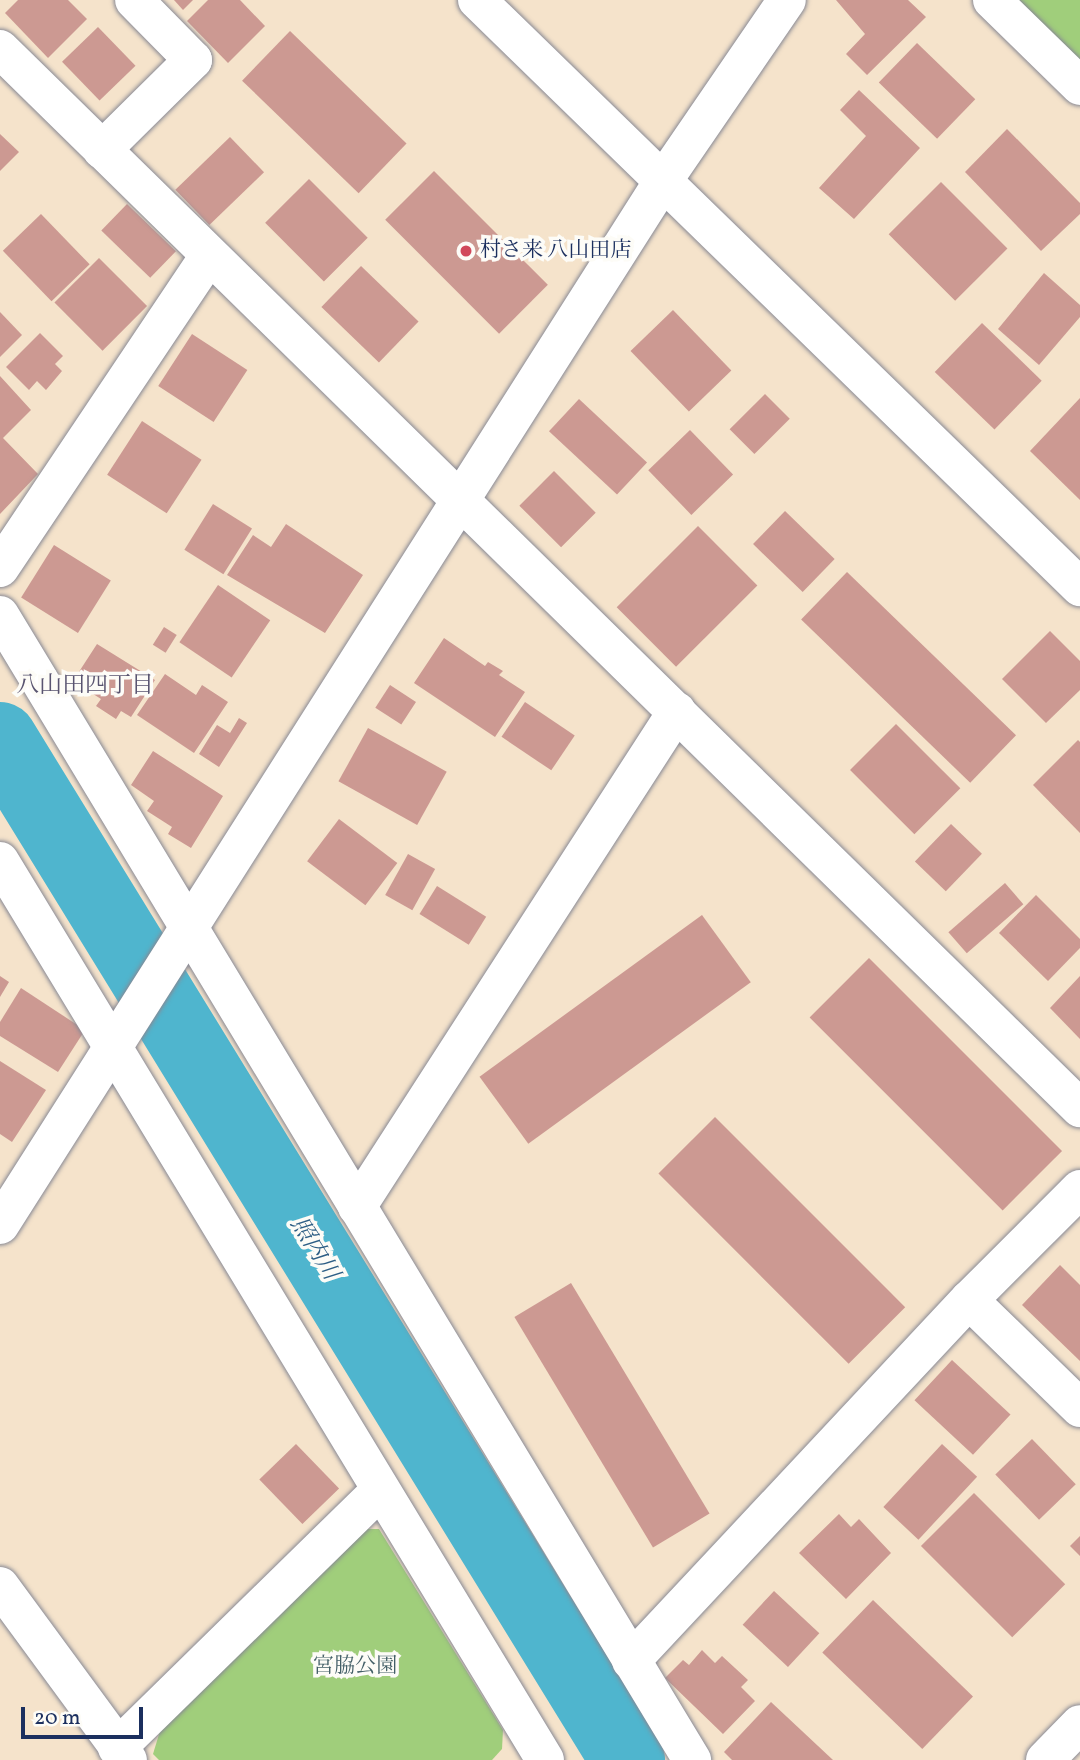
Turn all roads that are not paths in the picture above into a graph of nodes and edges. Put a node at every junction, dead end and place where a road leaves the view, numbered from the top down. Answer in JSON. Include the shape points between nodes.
{"nodes":[{"id":1,"x":134,"y":0,"type":"edge"},
{"id":2,"x":477,"y":0,"type":"edge"},
{"id":3,"x":786,"y":0,"type":"edge"},
{"id":4,"x":992,"y":0,"type":"edge"},
{"id":5,"x":0,"y":49,"type":"edge"},
{"id":6,"x":1080,"y":86,"type":"edge"},
{"id":7,"x":102,"y":150,"type":"junction"},
{"id":8,"x":663,"y":181,"type":"junction"},
{"id":9,"x":209,"y":256,"type":"junction"},
{"id":10,"x":461,"y":498,"type":"junction"},
{"id":11,"x":0,"y":568,"type":"edge"},
{"id":12,"x":1080,"y":587,"type":"edge"},
{"id":13,"x":0,"y":615,"type":"edge"},
{"id":14,"x":677,"y":711,"type":"junction"},
{"id":15,"x":0,"y":861,"type":"edge"},
{"id":16,"x":189,"y":928,"type":"junction"},
{"id":17,"x":115,"y":1048,"type":"junction"},
{"id":18,"x":1080,"y":1108,"type":"edge"},
{"id":19,"x":1080,"y":1189,"type":"edge"},
{"id":20,"x":357,"y":1207,"type":"junction"},
{"id":21,"x":0,"y":1225,"type":"edge"},
{"id":22,"x":969,"y":1300,"type":"junction"},
{"id":23,"x":1080,"y":1408,"type":"edge"},
{"id":24,"x":379,"y":1491,"type":"junction"},
{"id":25,"x":0,"y":1586,"type":"edge"},
{"id":26,"x":631,"y":1661,"type":"junction"},
{"id":27,"x":1080,"y":1724,"type":"edge"},
{"id":28,"x":122,"y":1754,"type":"edge"},
{"id":29,"x":537,"y":1756,"type":"edge"},
{"id":30,"x":692,"y":1760,"type":"edge"},
{"id":31,"x":1045,"y":1760,"type":"edge"}],
"edges":[{"from":1,"to":7,"type":"street","via":[[193,60]]},
{"from":2,"to":8,"type":"street"},
{"from":3,"to":8,"type":"street"},
{"from":4,"to":6,"type":"street"},
{"from":5,"to":7,"type":"street"},
{"from":7,"to":9,"type":"street"},
{"from":8,"to":10,"type":"street"},
{"from":8,"to":12,"type":"street"},
{"from":9,"to":10,"type":"street"},
{"from":9,"to":11,"type":"street"},
{"from":10,"to":14,"type":"street"},
{"from":10,"to":16,"type":"street"},
{"from":13,"to":16,"type":"street"},
{"from":14,"to":18,"type":"street"},
{"from":14,"to":20,"type":"street"},
{"from":15,"to":17,"type":"street"},
{"from":16,"to":17,"type":"street"},
{"from":16,"to":20,"type":"street"},
{"from":17,"to":21,"type":"street"},
{"from":17,"to":24,"type":"street"},
{"from":19,"to":22,"type":"street"},
{"from":20,"to":26,"type":"street"},
{"from":22,"to":23,"type":"street"},
{"from":22,"to":26,"type":"street"},
{"from":24,"to":28,"type":"street"},
{"from":24,"to":29,"type":"street"},
{"from":25,"to":28,"type":"street"},
{"from":26,"to":30,"type":"street"},
{"from":27,"to":31,"type":"street"}]}
